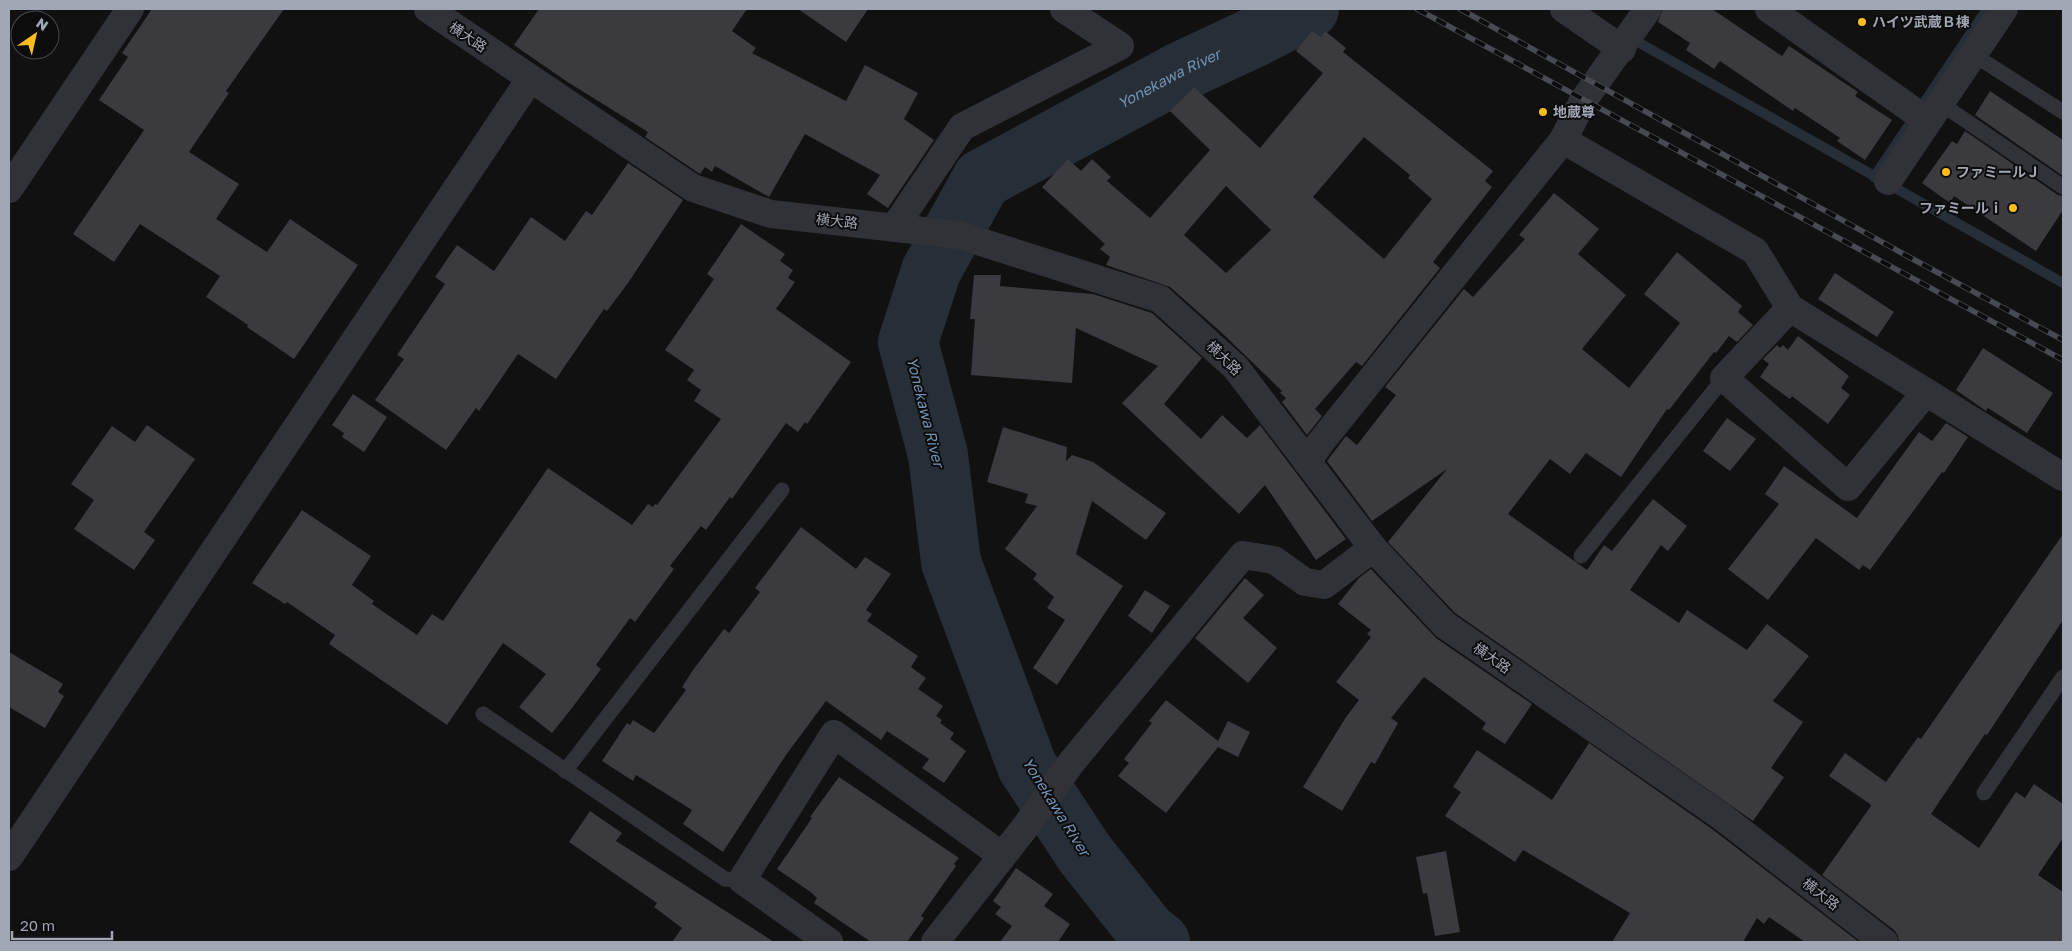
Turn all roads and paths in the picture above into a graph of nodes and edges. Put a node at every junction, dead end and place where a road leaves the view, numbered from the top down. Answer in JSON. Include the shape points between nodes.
{"nodes":[{"id":1,"x":130,"y":9,"type":"edge"},
{"id":2,"x":428,"y":9,"type":"edge"},
{"id":3,"x":1064,"y":9,"type":"edge"},
{"id":4,"x":1564,"y":9,"type":"edge"},
{"id":5,"x":1648,"y":9,"type":"edge"},
{"id":6,"x":1769,"y":9,"type":"edge"},
{"id":7,"x":2004,"y":9,"type":"edge"},
{"id":8,"x":1622,"y":49,"type":"junction"},
{"id":9,"x":1974,"y":55,"type":"junction"},
{"id":10,"x":530,"y":79,"type":"junction"},
{"id":11,"x":1934,"y":112,"type":"junction"},
{"id":12,"x":2063,"y":112,"type":"edge"},
{"id":13,"x":1564,"y":140,"type":"junction"},
{"id":14,"x":1888,"y":181,"type":"dead end"},
{"id":15,"x":2063,"y":187,"type":"edge"},
{"id":16,"x":9,"y":190,"type":"edge"},
{"id":17,"x":901,"y":228,"type":"junction"},
{"id":18,"x":1790,"y":308,"type":"junction"},
{"id":19,"x":1724,"y":378,"type":"junction"},
{"id":20,"x":1926,"y":392,"type":"junction"},
{"id":21,"x":1307,"y":462,"type":"junction"},
{"id":22,"x":2063,"y":477,"type":"edge"},
{"id":23,"x":782,"y":490,"type":"dead end"},
{"id":24,"x":1373,"y":548,"type":"junction"},
{"id":25,"x":1581,"y":556,"type":"dead end"},
{"id":26,"x":2063,"y":677,"type":"edge"},
{"id":27,"x":483,"y":714,"type":"dead end"},
{"id":28,"x":565,"y":771,"type":"junction"},
{"id":29,"x":1984,"y":794,"type":"dead end"},
{"id":30,"x":1001,"y":856,"type":"junction"},
{"id":31,"x":9,"y":857,"type":"edge"},
{"id":32,"x":742,"y":880,"type":"junction"},
{"id":33,"x":829,"y":942,"type":"edge"},
{"id":34,"x":935,"y":942,"type":"edge"},
{"id":35,"x":1884,"y":942,"type":"edge"}],
"edges":[{"from":1,"to":16,"type":"street"},
{"from":2,"to":10,"type":"street","name":"横大路"},
{"from":3,"to":17,"type":"street","via":[[1120,46],[962,127]]},
{"from":4,"to":8,"type":"street"},
{"from":5,"to":8,"type":"street"},
{"from":6,"to":11,"type":"street"},
{"from":7,"to":9,"type":"street"},
{"from":8,"to":13,"type":"street","via":[[1583,101]]},
{"from":9,"to":11,"type":"street"},
{"from":9,"to":12,"type":"lane"},
{"from":10,"to":17,"type":"street","name":"横大路","via":[[693,188],[770,214]]},
{"from":10,"to":31,"type":"street"},
{"from":11,"to":14,"type":"street"},
{"from":11,"to":15,"type":"lane"},
{"from":13,"to":18,"type":"street","via":[[1755,251]]},
{"from":13,"to":21,"type":"street"},
{"from":17,"to":21,"type":"street","name":"横大路","via":[[959,235],[1160,299],[1236,368]]},
{"from":18,"to":19,"type":"street"},
{"from":18,"to":20,"type":"street"},
{"from":19,"to":20,"type":"street","via":[[1848,487]]},
{"from":19,"to":25,"type":"lane"},
{"from":20,"to":22,"type":"street"},
{"from":21,"to":24,"type":"street","name":"横大路"},
{"from":23,"to":28,"type":"lane"},
{"from":24,"to":30,"type":"street","via":[[1324,585],[1305,582],[1274,560],[1243,555],[1071,763]]},
{"from":24,"to":35,"type":"street","name":"横大路","via":[[1444,625],[1721,816]]},
{"from":26,"to":29,"type":"lane"},
{"from":27,"to":28,"type":"lane"},
{"from":28,"to":32,"type":"lane","via":[[726,879]]},
{"from":30,"to":32,"type":"street","via":[[834,734]]},
{"from":30,"to":34,"type":"street"},
{"from":32,"to":33,"type":"street"}]}
